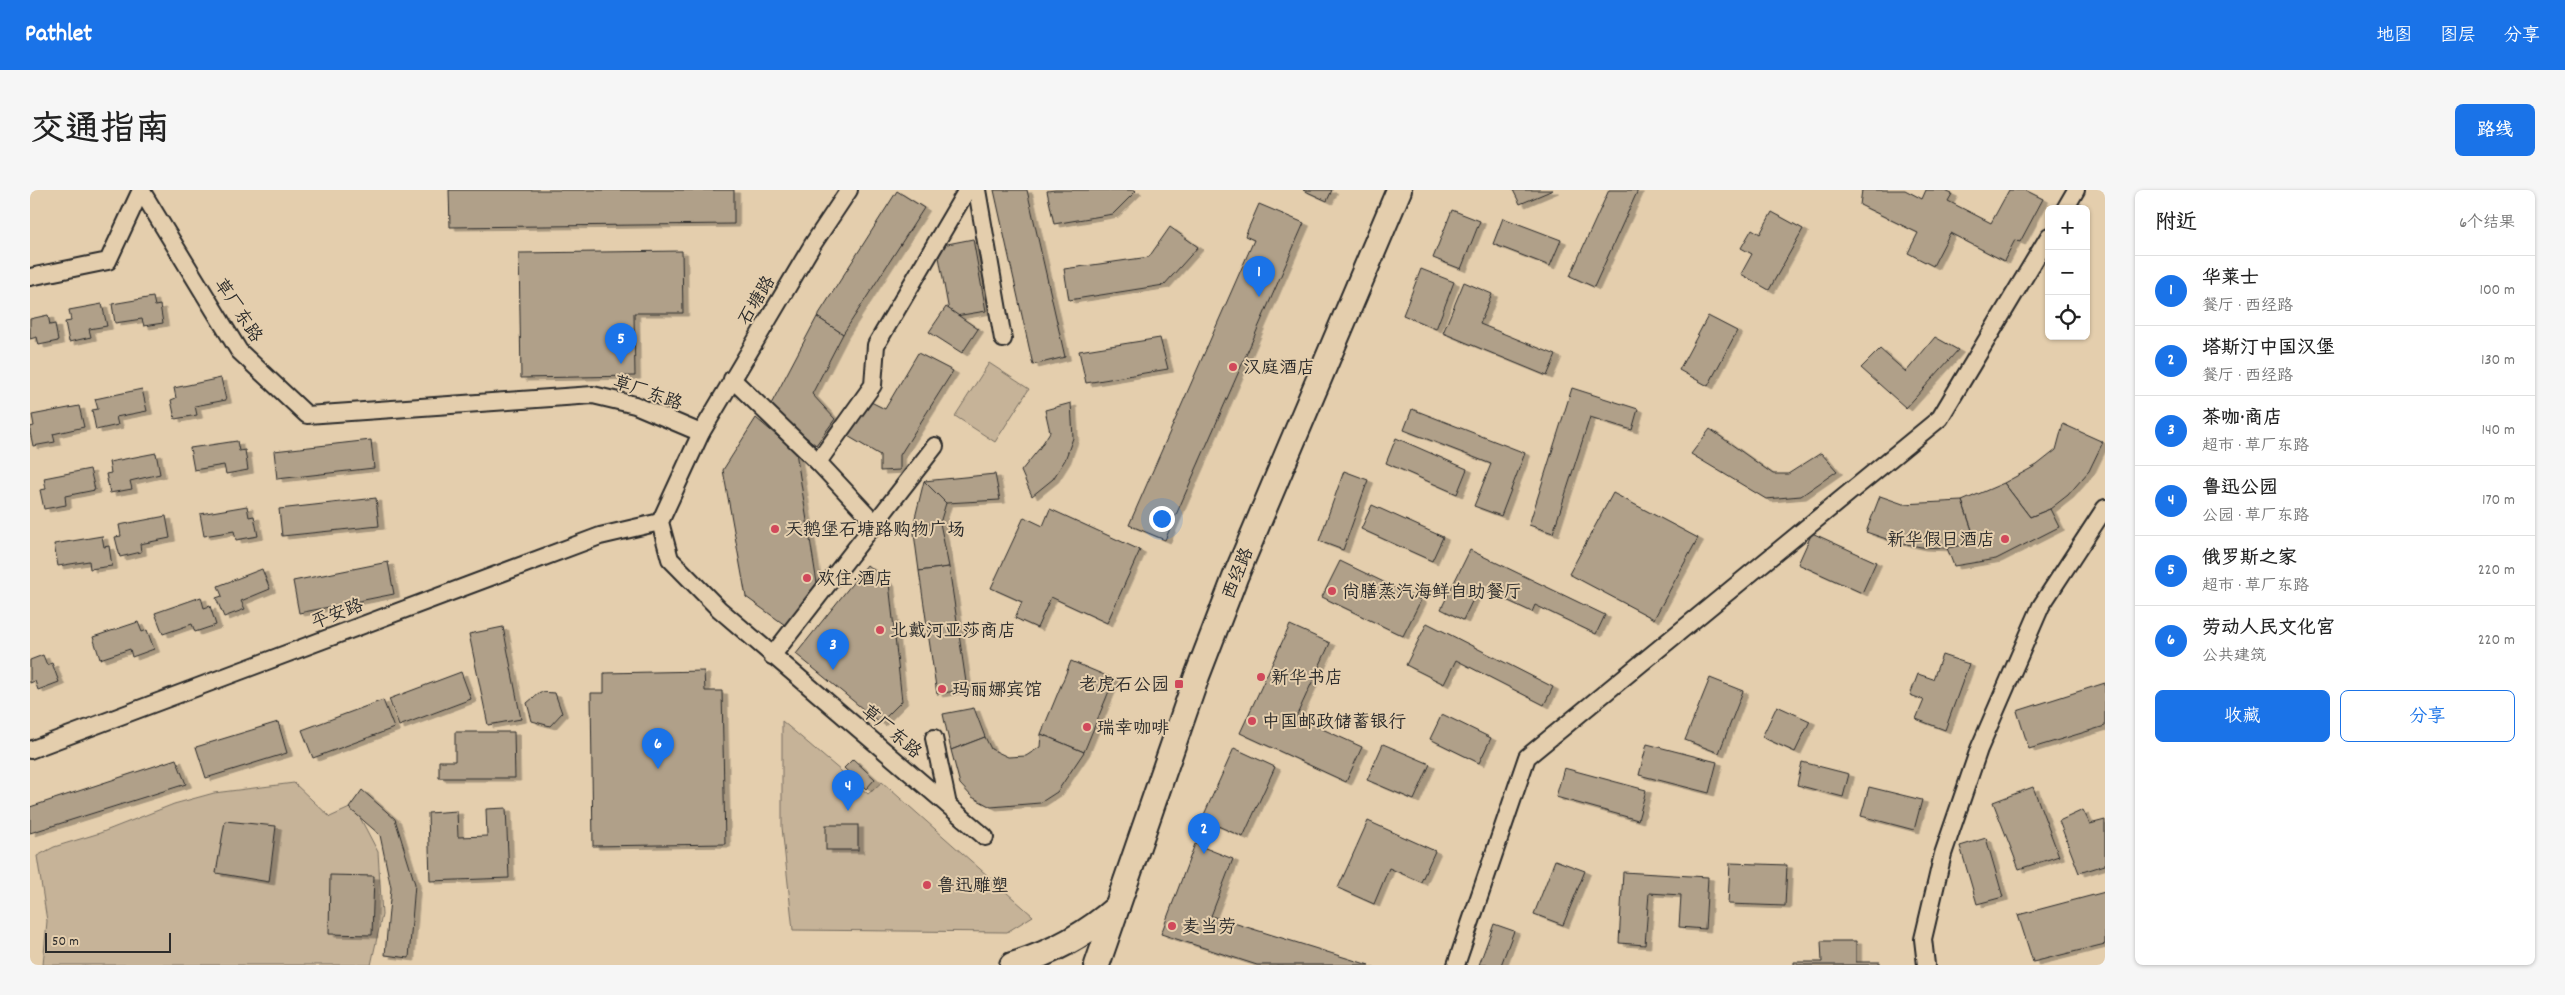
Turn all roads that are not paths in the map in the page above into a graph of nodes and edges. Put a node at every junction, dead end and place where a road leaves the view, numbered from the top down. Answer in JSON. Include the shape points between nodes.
{"nodes":[{"id":1,"x":141,"y":190,"type":"edge"},
{"id":2,"x":849,"y":190,"type":"edge"},
{"id":3,"x":967,"y":190,"type":"edge"},
{"id":4,"x":977,"y":190,"type":"edge"},
{"id":5,"x":1399,"y":190,"type":"edge"},
{"id":6,"x":2076,"y":190,"type":"edge"},
{"id":7,"x":2067,"y":205,"type":"edge"},
{"id":8,"x":2045,"y":243,"type":"edge"},
{"id":9,"x":30,"y":277,"type":"edge"},
{"id":10,"x":1003,"y":339,"type":"dead end"},
{"id":11,"x":732,"y":378,"type":"junction"},
{"id":12,"x":700,"y":433,"type":"junction"},
{"id":13,"x":935,"y":446,"type":"dead end"},
{"id":14,"x":818,"y":462,"type":"junction"},
{"id":15,"x":2105,"y":508,"type":"edge"},
{"id":16,"x":660,"y":522,"type":"junction"},
{"id":17,"x":874,"y":522,"type":"junction"},
{"id":18,"x":772,"y":656,"type":"junction"},
{"id":19,"x":934,"y":738,"type":"dead end"},
{"id":20,"x":30,"y":750,"type":"edge"},
{"id":21,"x":948,"y":805,"type":"junction"},
{"id":22,"x":985,"y":837,"type":"dead end"},
{"id":23,"x":1117,"y":907,"type":"junction"},
{"id":24,"x":991,"y":965,"type":"edge"},
{"id":25,"x":1012,"y":965,"type":"edge"},
{"id":26,"x":1097,"y":965,"type":"edge"},
{"id":27,"x":1456,"y":965,"type":"edge"},
{"id":28,"x":1926,"y":965,"type":"edge"}],
"edges":[{"from":1,"to":9,"type":"street","via":[[108,261]]},
{"from":1,"to":12,"type":"street","name":"草厂东路","via":[[239,351],[307,415],[592,395],[635,405]]},
{"from":2,"to":11,"type":"street","name":"石塘路"},
{"from":3,"to":14,"type":"street","via":[[876,345],[873,385]]},
{"from":4,"to":10,"type":"street"},
{"from":5,"to":23,"type":"main road","name":"西经路","via":[[1236,575],[1197,676]]},
{"from":6,"to":7,"type":"street"},
{"from":8,"to":27,"type":"street","via":[[1940,418],[1527,758]]},
{"from":11,"to":12,"type":"street","name":"石塘路"},
{"from":11,"to":14,"type":"street"},
{"from":12,"to":16,"type":"street"},
{"from":13,"to":17,"type":"street","via":[[887,510]]},
{"from":14,"to":17,"type":"street"},
{"from":15,"to":28,"type":"street","via":[[2041,606],[1979,748],[1943,854],[1923,939]]},
{"from":16,"to":18,"type":"street","name":"草厂东路","via":[[670,558],[719,609]]},
{"from":16,"to":20,"type":"street","name":"平安路","via":[[600,536]]},
{"from":17,"to":18,"type":"street"},
{"from":18,"to":21,"type":"street","name":"草厂东路"},
{"from":19,"to":21,"type":"street"},
{"from":21,"to":22,"type":"street","name":"草厂东路"},
{"from":23,"to":25,"type":"main road","via":[[1066,944]]},
{"from":23,"to":26,"type":"main road","name":"西经路"},
{"from":24,"to":25,"type":"main road"}]}
